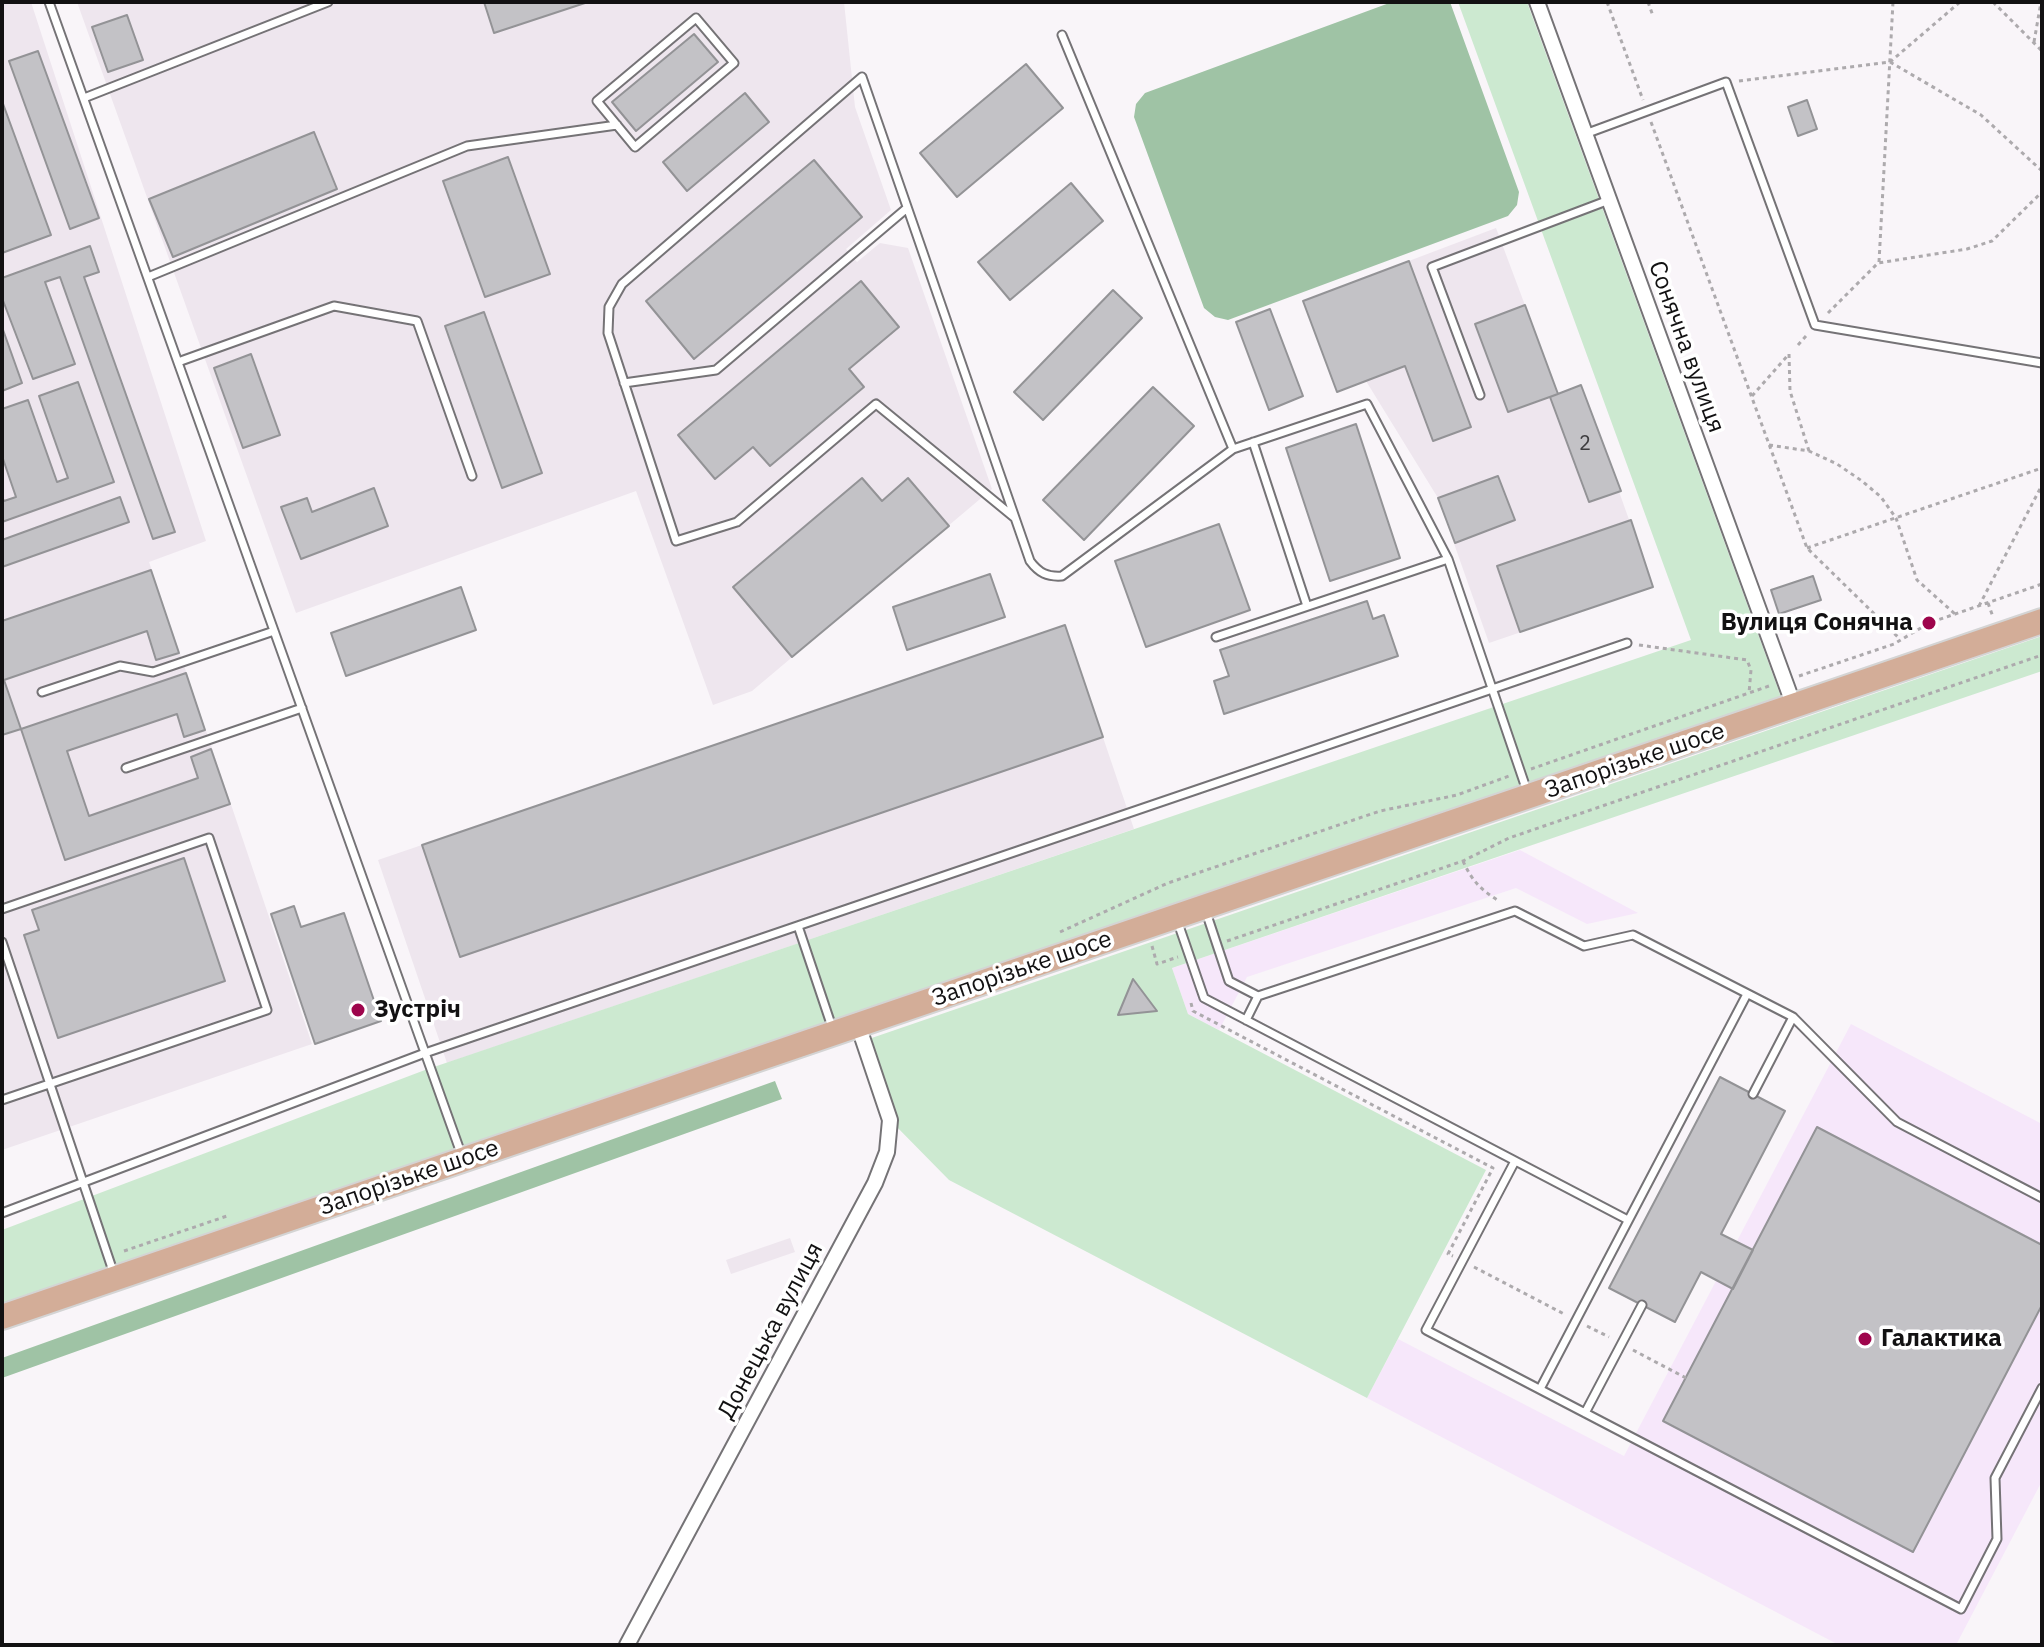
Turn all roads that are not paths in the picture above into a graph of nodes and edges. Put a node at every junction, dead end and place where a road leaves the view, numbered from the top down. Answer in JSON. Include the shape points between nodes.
{"nodes":[{"id":1,"x":49,"y":2,"type":"edge"},
{"id":2,"x":328,"y":2,"type":"edge"},
{"id":3,"x":1537,"y":2,"type":"edge"},
{"id":4,"x":1062,"y":35,"type":"dead end"},
{"id":5,"x":84,"y":98,"type":"junction"},
{"id":6,"x":617,"y":125,"type":"junction"},
{"id":7,"x":1585,"y":134,"type":"junction"},
{"id":8,"x":1609,"y":200,"type":"junction"},
{"id":9,"x":907,"y":208,"type":"junction"},
{"id":10,"x":148,"y":277,"type":"junction"},
{"id":11,"x":178,"y":362,"type":"junction"},
{"id":12,"x":2042,"y":363,"type":"edge"},
{"id":13,"x":624,"y":383,"type":"junction"},
{"id":14,"x":1480,"y":395,"type":"dead end"},
{"id":15,"x":1253,"y":442,"type":"junction"},
{"id":16,"x":1233,"y":449,"type":"junction"},
{"id":17,"x":472,"y":476,"type":"dead end"},
{"id":18,"x":1015,"y":518,"type":"junction"},
{"id":19,"x":1448,"y":559,"type":"junction"},
{"id":20,"x":1307,"y":606,"type":"junction"},
{"id":21,"x":2042,"y":621,"type":"edge"},
{"id":22,"x":274,"y":631,"type":"junction"},
{"id":23,"x":1216,"y":637,"type":"dead end"},
{"id":24,"x":1627,"y":643,"type":"road end"},
{"id":25,"x":1492,"y":689,"type":"junction"},
{"id":26,"x":42,"y":692,"type":"dead end"},
{"id":27,"x":1794,"y":706,"type":"junction"},
{"id":28,"x":302,"y":708,"type":"junction"},
{"id":29,"x":126,"y":768,"type":"dead end"},
{"id":30,"x":1529,"y":797,"type":"junction"},
{"id":31,"x":1204,"y":907,"type":"junction"},
{"id":32,"x":2,"y":909,"type":"edge"},
{"id":33,"x":1176,"y":917,"type":"junction"},
{"id":34,"x":798,"y":926,"type":"junction"},
{"id":35,"x":2,"y":942,"type":"edge"},
{"id":36,"x":1747,"y":994,"type":"junction"},
{"id":37,"x":1258,"y":996,"type":"junction"},
{"id":38,"x":1793,"y":1017,"type":"junction"},
{"id":39,"x":1246,"y":1020,"type":"junction"},
{"id":40,"x":858,"y":1025,"type":"junction"},
{"id":41,"x":834,"y":1033,"type":"junction"},
{"id":42,"x":425,"y":1053,"type":"junction"},
{"id":43,"x":50,"y":1084,"type":"junction"},
{"id":44,"x":1753,"y":1094,"type":"dead end"},
{"id":45,"x":2,"y":1100,"type":"edge"},
{"id":46,"x":463,"y":1160,"type":"junction"},
{"id":47,"x":1515,"y":1161,"type":"junction"},
{"id":48,"x":83,"y":1182,"type":"junction"},
{"id":49,"x":2042,"y":1198,"type":"edge"},
{"id":50,"x":2,"y":1213,"type":"edge"},
{"id":51,"x":1628,"y":1220,"type":"junction"},
{"id":52,"x":116,"y":1278,"type":"junction"},
{"id":53,"x":1642,"y":1305,"type":"dead end"},
{"id":54,"x":2,"y":1317,"type":"edge"},
{"id":55,"x":2042,"y":1388,"type":"edge"},
{"id":56,"x":1540,"y":1389,"type":"junction"},
{"id":57,"x":1585,"y":1413,"type":"junction"},
{"id":58,"x":627,"y":1645,"type":"edge"}],
"edges":[{"from":1,"to":5,"type":"lane"},
{"from":2,"to":5,"type":"lane"},
{"from":3,"to":7,"type":"street","name":"Сонячна вулиця"},
{"from":4,"to":16,"type":"lane"},
{"from":5,"to":10,"type":"lane"},
{"from":6,"to":6,"type":"lane","via":[[597,101],[696,18],[734,63],[635,147]]},
{"from":6,"to":10,"type":"lane","via":[[467,146]]},
{"from":7,"to":8,"type":"street","name":"Сонячна вулиця"},
{"from":7,"to":12,"type":"lane","via":[[1726,82],[1815,325]]},
{"from":8,"to":14,"type":"lane","via":[[1432,267]]},
{"from":8,"to":27,"type":"street","name":"Сонячна вулиця"},
{"from":9,"to":13,"type":"lane","via":[[716,370]]},
{"from":9,"to":13,"type":"lane","via":[[862,77],[622,284],[609,307],[608,333]]},
{"from":9,"to":18,"type":"lane"},
{"from":10,"to":11,"type":"lane"},
{"from":11,"to":17,"type":"lane","via":[[334,306],[417,321]]},
{"from":11,"to":22,"type":"lane"},
{"from":13,"to":18,"type":"lane","via":[[676,541],[737,522],[876,404]]},
{"from":15,"to":16,"type":"lane"},
{"from":15,"to":19,"type":"lane","via":[[1367,404]]},
{"from":15,"to":20,"type":"lane"},
{"from":16,"to":18,"type":"lane","via":[[1062,576],[1038,571]]},
{"from":19,"to":20,"type":"lane"},
{"from":19,"to":25,"type":"lane"},
{"from":20,"to":23,"type":"lane"},
{"from":21,"to":27,"type":"main road","name":"Запорізьке шосе"},
{"from":22,"to":26,"type":"lane","via":[[153,672],[120,666]]},
{"from":22,"to":28,"type":"lane"},
{"from":24,"to":25,"type":"lane"},
{"from":25,"to":30,"type":"lane"},
{"from":25,"to":34,"type":"lane"},
{"from":27,"to":30,"type":"main road","name":"Запорізьке шосе"},
{"from":28,"to":29,"type":"lane"},
{"from":28,"to":42,"type":"lane"},
{"from":30,"to":31,"type":"main road","name":"Запорізьке шосе"},
{"from":31,"to":33,"type":"main road","name":"Запорізьке шосе"},
{"from":31,"to":37,"type":"lane","via":[[1229,981]]},
{"from":32,"to":43,"type":"lane","via":[[209,838],[267,1010]]},
{"from":33,"to":39,"type":"lane","via":[[1204,998]]},
{"from":33,"to":40,"type":"main road","name":"Запорізьке шосе"},
{"from":34,"to":41,"type":"lane"},
{"from":34,"to":42,"type":"lane"},
{"from":35,"to":43,"type":"lane"},
{"from":36,"to":37,"type":"lane","via":[[1633,935],[1584,946],[1515,911]]},
{"from":36,"to":38,"type":"lane"},
{"from":36,"to":51,"type":"lane"},
{"from":37,"to":39,"type":"lane"},
{"from":38,"to":44,"type":"lane"},
{"from":38,"to":49,"type":"lane","via":[[1897,1122]]},
{"from":39,"to":47,"type":"lane"},
{"from":40,"to":41,"type":"main road","name":"Запорізьке шосе"},
{"from":40,"to":58,"type":"street","name":"Донецька вулиця","via":[[890,1120],[887,1152]]},
{"from":41,"to":46,"type":"main road","name":"Запорізьке шосе"},
{"from":42,"to":46,"type":"lane"},
{"from":42,"to":48,"type":"lane"},
{"from":43,"to":45,"type":"lane"},
{"from":43,"to":48,"type":"lane"},
{"from":46,"to":52,"type":"main road","name":"Запорізьке шосе"},
{"from":47,"to":51,"type":"lane"},
{"from":47,"to":56,"type":"lane","via":[[1426,1330]]},
{"from":48,"to":50,"type":"lane"},
{"from":48,"to":52,"type":"lane"},
{"from":51,"to":56,"type":"lane"},
{"from":52,"to":54,"type":"main road","name":"Запорізьке шосе"},
{"from":53,"to":57,"type":"lane"},
{"from":55,"to":57,"type":"lane","via":[[1995,1478],[1997,1539],[1961,1609]]},
{"from":56,"to":57,"type":"lane"}]}
